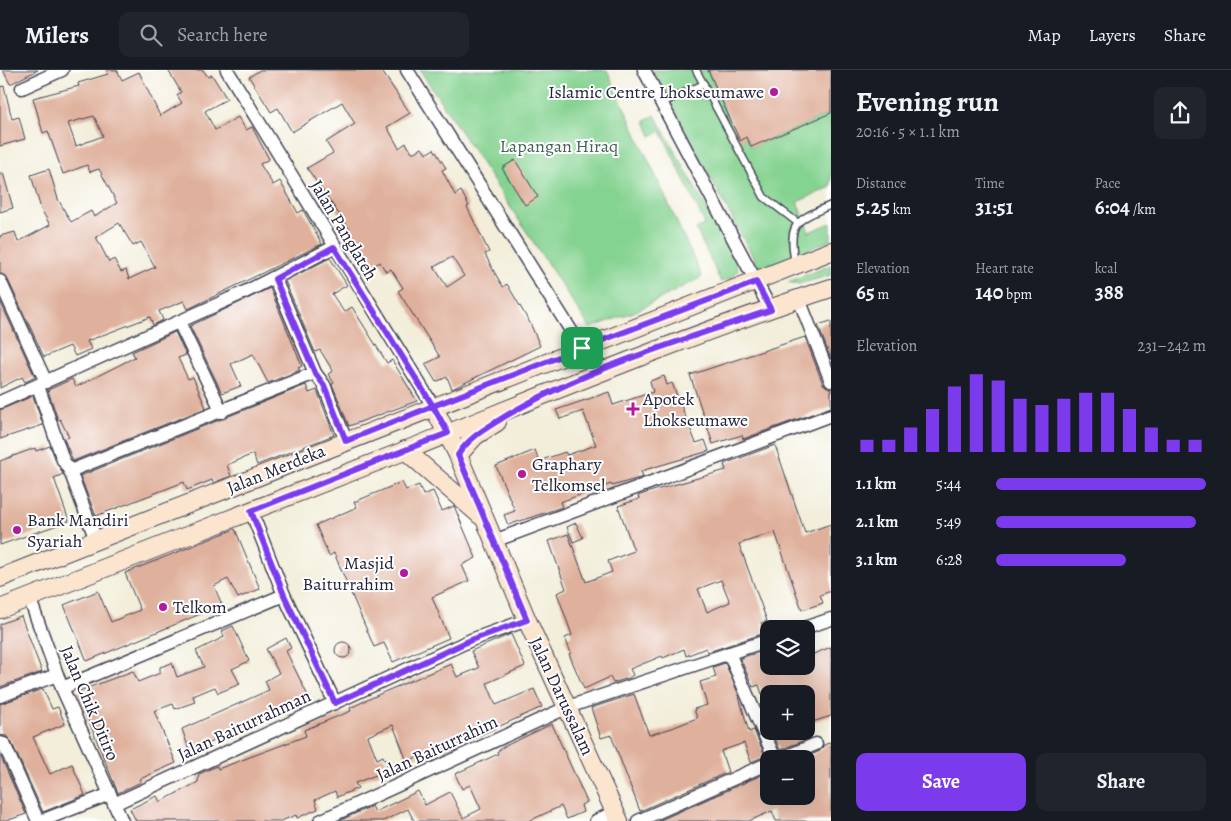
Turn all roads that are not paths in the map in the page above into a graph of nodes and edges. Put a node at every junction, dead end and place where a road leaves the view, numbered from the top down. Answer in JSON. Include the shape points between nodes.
{"nodes":[{"id":1,"x":62,"y":70,"type":"edge"},
{"id":2,"x":227,"y":70,"type":"edge"},
{"id":3,"x":407,"y":70,"type":"edge"},
{"id":4,"x":644,"y":70,"type":"edge"},
{"id":5,"x":696,"y":70,"type":"edge"},
{"id":6,"x":704,"y":84,"type":"junction"},
{"id":7,"x":22,"y":88,"type":"dead end"},
{"id":8,"x":662,"y":103,"type":"junction"},
{"id":9,"x":831,"y":205,"type":"edge"},
{"id":10,"x":798,"y":223,"type":"junction"},
{"id":11,"x":334,"y":247,"type":"junction"},
{"id":12,"x":831,"y":251,"type":"edge"},
{"id":13,"x":795,"y":265,"type":"junction"},
{"id":14,"x":275,"y":279,"type":"junction"},
{"id":15,"x":0,"y":281,"type":"edge"},
{"id":16,"x":756,"y":282,"type":"junction"},
{"id":17,"x":831,"y":288,"type":"edge"},
{"id":18,"x":799,"y":299,"type":"junction"},
{"id":19,"x":771,"y":310,"type":"junction"},
{"id":20,"x":179,"y":322,"type":"junction"},
{"id":21,"x":582,"y":348,"type":"junction"},
{"id":22,"x":315,"y":373,"type":"junction"},
{"id":23,"x":831,"y":381,"type":"edge"},
{"id":24,"x":42,"y":384,"type":"junction"},
{"id":25,"x":558,"y":387,"type":"junction"},
{"id":26,"x":0,"y":402,"type":"edge"},
{"id":27,"x":433,"y":406,"type":"junction"},
{"id":28,"x":222,"y":412,"type":"junction"},
{"id":29,"x":831,"y":415,"type":"edge"},
{"id":30,"x":448,"y":433,"type":"junction"},
{"id":31,"x":346,"y":441,"type":"junction"},
{"id":32,"x":405,"y":450,"type":"junction"},
{"id":33,"x":458,"y":455,"type":"junction"},
{"id":34,"x":70,"y":471,"type":"junction"},
{"id":35,"x":251,"y":511,"type":"junction"},
{"id":36,"x":484,"y":518,"type":"junction"},
{"id":37,"x":96,"y":540,"type":"junction"},
{"id":38,"x":494,"y":541,"type":"junction"},
{"id":39,"x":0,"y":578,"type":"edge"},
{"id":40,"x":284,"y":595,"type":"junction"},
{"id":41,"x":29,"y":597,"type":"junction"},
{"id":42,"x":0,"y":609,"type":"edge"},
{"id":43,"x":831,"y":619,"type":"edge"},
{"id":44,"x":527,"y":620,"type":"junction"},
{"id":45,"x":815,"y":624,"type":"edge"},
{"id":46,"x":760,"y":643,"type":"edge"},
{"id":47,"x":729,"y":653,"type":"junction"},
{"id":48,"x":57,"y":675,"type":"junction"},
{"id":49,"x":62,"y":688,"type":"junction"},
{"id":50,"x":0,"y":696,"type":"edge"},
{"id":51,"x":335,"y":703,"type":"junction"},
{"id":52,"x":568,"y":707,"type":"junction"},
{"id":53,"x":0,"y":743,"type":"edge"},
{"id":54,"x":816,"y":744,"type":"dead end"},
{"id":55,"x":770,"y":750,"type":"edge"},
{"id":56,"x":802,"y":750,"type":"edge"},
{"id":57,"x":760,"y":768,"type":"edge"},
{"id":58,"x":112,"y":799,"type":"junction"},
{"id":59,"x":617,"y":817,"type":"edge"},
{"id":60,"x":39,"y":821,"type":"edge"},
{"id":61,"x":122,"y":821,"type":"edge"},
{"id":62,"x":320,"y":821,"type":"edge"},
{"id":63,"x":596,"y":821,"type":"edge"},
{"id":64,"x":638,"y":821,"type":"edge"}],
"edges":[{"from":1,"to":7,"type":"street"},
{"from":2,"to":11,"type":"street","name":"Jalan Panglateh"},
{"from":3,"to":21,"type":"street"},
{"from":4,"to":8,"type":"street"},
{"from":5,"to":6,"type":"lane"},
{"from":6,"to":8,"type":"lane"},
{"from":6,"to":10,"type":"lane","via":[[764,197]]},
{"from":8,"to":16,"type":"street"},
{"from":9,"to":10,"type":"lane"},
{"from":10,"to":13,"type":"lane","via":[[792,230],[791,240]]},
{"from":11,"to":14,"type":"street"},
{"from":11,"to":27,"type":"street","name":"Jalan Panglateh"},
{"from":12,"to":13,"type":"main road","name":"Jalan Merdeka"},
{"from":13,"to":16,"type":"main road","name":"Jalan Merdeka"},
{"from":14,"to":20,"type":"street"},
{"from":14,"to":22,"type":"street"},
{"from":15,"to":24,"type":"street"},
{"from":16,"to":19,"type":"street"},
{"from":16,"to":21,"type":"main road","name":"Jalan Merdeka"},
{"from":17,"to":18,"type":"main road","name":"Jalan Merdeka"},
{"from":18,"to":19,"type":"main road","name":"Jalan Merdeka"},
{"from":18,"to":23,"type":"street"},
{"from":19,"to":25,"type":"main road","name":"Jalan Merdeka"},
{"from":20,"to":24,"type":"street"},
{"from":20,"to":28,"type":"street"},
{"from":21,"to":27,"type":"main road","name":"Jalan Merdeka"},
{"from":22,"to":28,"type":"street"},
{"from":22,"to":31,"type":"street","via":[[324,385]]},
{"from":24,"to":26,"type":"street"},
{"from":24,"to":34,"type":"street","via":[[63,460]]},
{"from":25,"to":30,"type":"main road","name":"Jalan Merdeka"},
{"from":25,"to":33,"type":"main road","via":[[475,436]]},
{"from":27,"to":30,"type":"main road","name":"Jalan Darussalam"},
{"from":27,"to":31,"type":"main road","name":"Jalan Merdeka"},
{"from":28,"to":34,"type":"street"},
{"from":29,"to":38,"type":"street"},
{"from":30,"to":32,"type":"main road","name":"Jalan Merdeka"},
{"from":30,"to":33,"type":"main road","name":"Jalan Darussalam"},
{"from":31,"to":37,"type":"main road","name":"Jalan Merdeka"},
{"from":32,"to":35,"type":"main road","name":"Jalan Merdeka"},
{"from":32,"to":36,"type":"main road"},
{"from":33,"to":36,"type":"main road","name":"Jalan Darussalam"},
{"from":34,"to":37,"type":"street"},
{"from":35,"to":40,"type":"street"},
{"from":35,"to":41,"type":"main road","name":"Jalan Merdeka"},
{"from":36,"to":38,"type":"main road","name":"Jalan Darussalam"},
{"from":37,"to":39,"type":"main road","name":"Jalan Merdeka"},
{"from":38,"to":44,"type":"main road","name":"Jalan Darussalam"},
{"from":40,"to":49,"type":"street"},
{"from":40,"to":51,"type":"street"},
{"from":41,"to":42,"type":"main road","name":"Jalan Merdeka"},
{"from":41,"to":48,"type":"street","name":"Jalan Chik Ditiro"},
{"from":43,"to":45,"type":"street"},
{"from":44,"to":51,"type":"street","name":"Jalan Baiturrahman","via":[[471,640]]},
{"from":44,"to":52,"type":"main road","name":"Jalan Darussalam"},
{"from":46,"to":47,"type":"street","name":"Jalan Baiturrahim"},
{"from":47,"to":52,"type":"street","name":"Jalan Baiturrahim"},
{"from":47,"to":55,"type":"street"},
{"from":48,"to":49,"type":"street","name":"Jalan Chik Ditiro"},
{"from":48,"to":50,"type":"street"},
{"from":49,"to":58,"type":"street","name":"Jalan Chik Ditiro"},
{"from":51,"to":58,"type":"street","name":"Jalan Baiturrahman"},
{"from":52,"to":59,"type":"main road","name":"Jalan Darussalam"},
{"from":52,"to":62,"type":"street","name":"Jalan Baiturrahim"},
{"from":53,"to":60,"type":"street","via":[[4,744]]},
{"from":54,"to":56,"type":"street"},
{"from":57,"to":64,"type":"street"},
{"from":58,"to":60,"type":"street","name":"Jalan Baiturrahman"},
{"from":58,"to":61,"type":"street","name":"Jalan Chik Ditiro"},
{"from":59,"to":63,"type":"street"}]}
